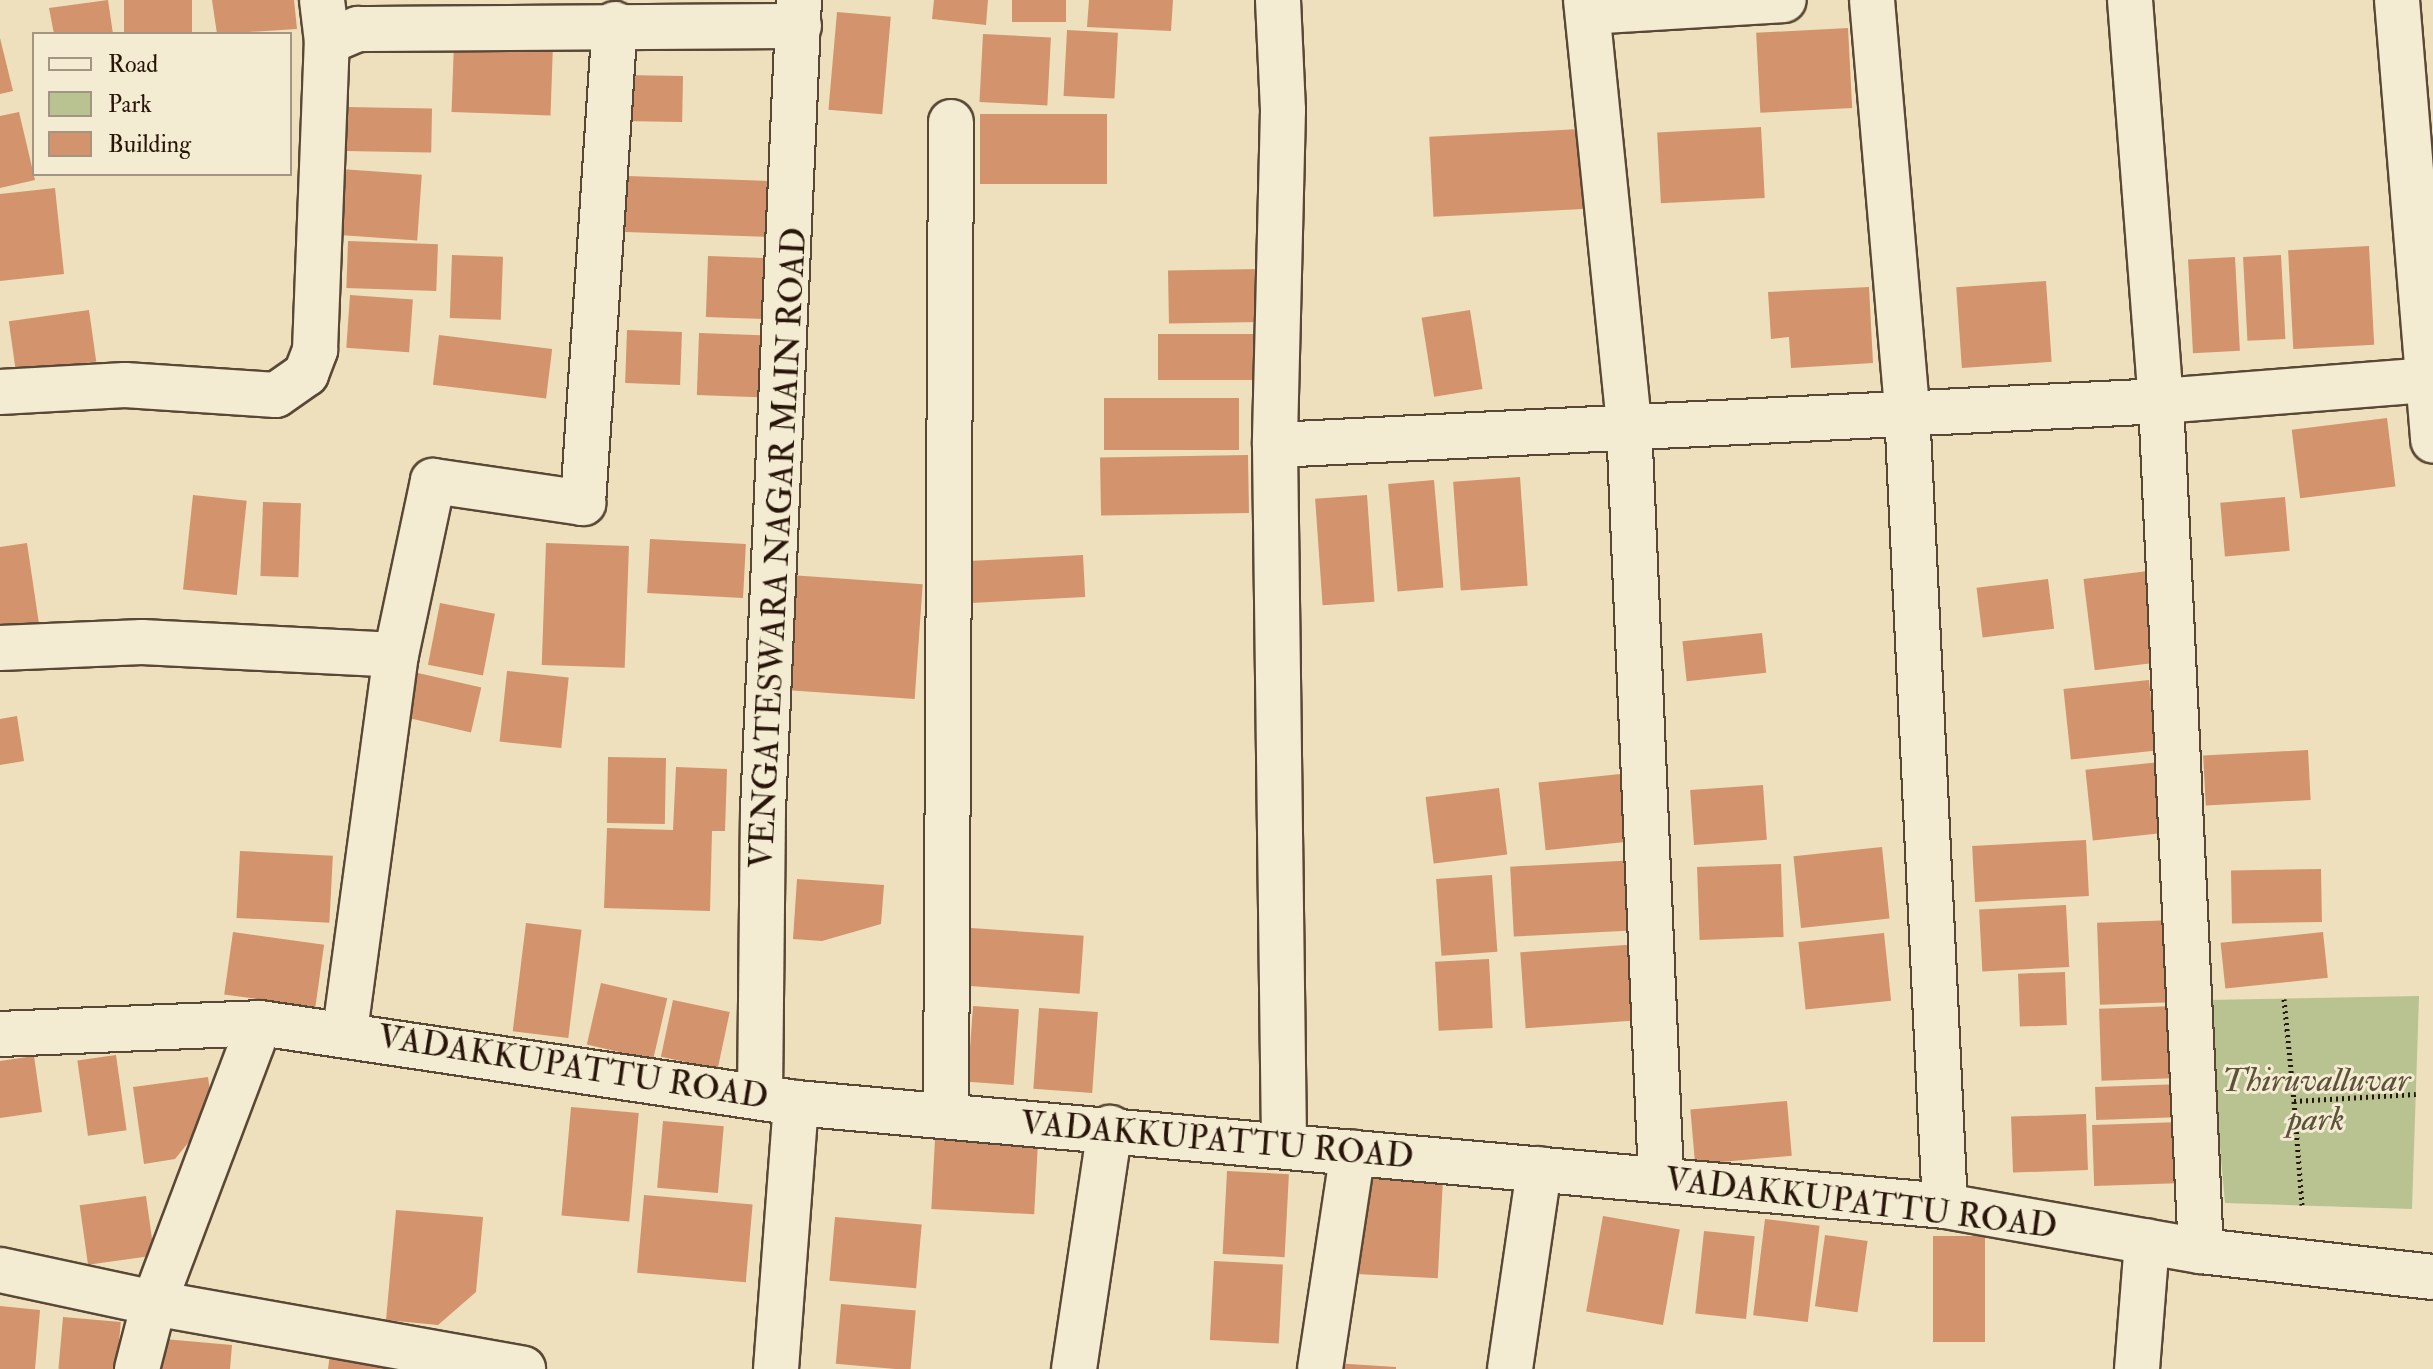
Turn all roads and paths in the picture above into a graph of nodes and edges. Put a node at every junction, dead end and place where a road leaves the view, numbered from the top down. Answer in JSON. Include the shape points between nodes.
{"nodes":[{"id":1,"x":322,"y":0,"type":"edge"},
{"id":2,"x":1278,"y":0,"type":"edge"},
{"id":3,"x":1784,"y":0,"type":"edge"},
{"id":4,"x":1872,"y":0,"type":"edge"},
{"id":5,"x":2130,"y":0,"type":"edge"},
{"id":6,"x":2397,"y":0,"type":"edge"},
{"id":7,"x":1587,"y":6,"type":"edge"},
{"id":8,"x":799,"y":13,"type":"edge"},
{"id":9,"x":615,"y":24,"type":"junction"},
{"id":10,"x":327,"y":42,"type":"junction"},
{"id":11,"x":2418,"y":71,"type":"edge"},
{"id":12,"x":951,"y":122,"type":"dead end"},
{"id":13,"x":2426,"y":380,"type":"junction"},
{"id":14,"x":0,"y":392,"type":"edge"},
{"id":15,"x":2161,"y":401,"type":"junction"},
{"id":16,"x":1907,"y":410,"type":"junction"},
{"id":17,"x":1629,"y":424,"type":"junction"},
{"id":18,"x":2433,"y":441,"type":"edge"},
{"id":19,"x":1275,"y":445,"type":"junction"},
{"id":20,"x":0,"y":648,"type":"edge"},
{"id":21,"x":396,"y":655,"type":"junction"},
{"id":22,"x":2284,"y":999,"type":"dead end"},
{"id":23,"x":260,"y":1023,"type":"junction"},
{"id":24,"x":345,"y":1031,"type":"junction"},
{"id":25,"x":0,"y":1034,"type":"edge"},
{"id":26,"x":2416,"y":1094,"type":"dead end"},
{"id":27,"x":778,"y":1099,"type":"junction"},
{"id":28,"x":2294,"y":1101,"type":"junction"},
{"id":29,"x":946,"y":1115,"type":"junction"},
{"id":30,"x":1110,"y":1128,"type":"junction"},
{"id":31,"x":1284,"y":1146,"type":"junction"},
{"id":32,"x":1353,"y":1152,"type":"junction"},
{"id":33,"x":1539,"y":1169,"type":"junction"},
{"id":34,"x":1661,"y":1178,"type":"junction"},
{"id":35,"x":2302,"y":1205,"type":"dead end"},
{"id":36,"x":1945,"y":1206,"type":"junction"},
{"id":37,"x":2147,"y":1241,"type":"junction"},
{"id":38,"x":2201,"y":1251,"type":"junction"},
{"id":39,"x":0,"y":1270,"type":"edge"},
{"id":40,"x":2433,"y":1277,"type":"edge"},
{"id":41,"x":154,"y":1303,"type":"junction"},
{"id":42,"x":447,"y":1363,"type":"edge"},
{"id":43,"x":137,"y":1369,"type":"edge"},
{"id":44,"x":523,"y":1369,"type":"edge"},
{"id":45,"x":776,"y":1369,"type":"edge"},
{"id":46,"x":1074,"y":1369,"type":"edge"},
{"id":47,"x":1320,"y":1369,"type":"edge"},
{"id":48,"x":1510,"y":1369,"type":"edge"},
{"id":49,"x":2137,"y":1369,"type":"edge"}],
"edges":[{"from":1,"to":10,"type":"street"},
{"from":2,"to":19,"type":"street","via":[[1283,110]]},
{"from":3,"to":7,"type":"street"},
{"from":4,"to":16,"type":"street"},
{"from":5,"to":15,"type":"street"},
{"from":6,"to":11,"type":"street"},
{"from":7,"to":17,"type":"street"},
{"from":8,"to":9,"type":"street"},
{"from":8,"to":27,"type":"street","name":"VENGATESWARA NAGAR MAIN ROAD","via":[[763,810]]},
{"from":9,"to":10,"type":"street","via":[[358,29]]},
{"from":9,"to":21,"type":"street","via":[[583,503],[433,481]]},
{"from":10,"to":14,"type":"street","via":[[315,350],[306,374],[276,395],[125,385]]},
{"from":11,"to":13,"type":"street"},
{"from":12,"to":29,"type":"street"},
{"from":13,"to":15,"type":"street"},
{"from":13,"to":18,"type":"street"},
{"from":15,"to":16,"type":"street"},
{"from":15,"to":38,"type":"street"},
{"from":16,"to":17,"type":"street"},
{"from":16,"to":36,"type":"street"},
{"from":17,"to":19,"type":"street"},
{"from":17,"to":34,"type":"street"},
{"from":19,"to":31,"type":"street"},
{"from":20,"to":21,"type":"street","via":[[142,642]]},
{"from":21,"to":24,"type":"street"},
{"from":22,"to":28,"type":"path"},
{"from":23,"to":24,"type":"street","name":"VADAKKUPATTU ROAD"},
{"from":23,"to":25,"type":"street","name":"VADAKKUPATTU ROAD"},
{"from":23,"to":41,"type":"street"},
{"from":24,"to":27,"type":"street","name":"VADAKKUPATTU ROAD"},
{"from":26,"to":28,"type":"path"},
{"from":27,"to":29,"type":"street","name":"VADAKKUPATTU ROAD"},
{"from":27,"to":45,"type":"street","name":"VENGATESWARA NAGAR MAIN ROAD"},
{"from":28,"to":35,"type":"path"},
{"from":29,"to":30,"type":"street","name":"VADAKKUPATTU ROAD"},
{"from":30,"to":31,"type":"street","name":"VADAKKUPATTU ROAD"},
{"from":30,"to":46,"type":"street"},
{"from":31,"to":32,"type":"street","name":"VADAKKUPATTU ROAD"},
{"from":32,"to":33,"type":"street","name":"VADAKKUPATTU ROAD"},
{"from":32,"to":47,"type":"street"},
{"from":33,"to":34,"type":"street","name":"VADAKKUPATTU ROAD"},
{"from":33,"to":48,"type":"street"},
{"from":34,"to":36,"type":"street","name":"VADAKKUPATTU ROAD"},
{"from":36,"to":37,"type":"street","name":"VADAKKUPATTU ROAD"},
{"from":37,"to":38,"type":"street","name":"VADAKKUPATTU ROAD"},
{"from":37,"to":49,"type":"street"},
{"from":38,"to":40,"type":"street","name":"VADAKKUPATTU ROAD"},
{"from":39,"to":41,"type":"street"},
{"from":41,"to":42,"type":"street"},
{"from":41,"to":43,"type":"street"},
{"from":42,"to":44,"type":"street"}]}
